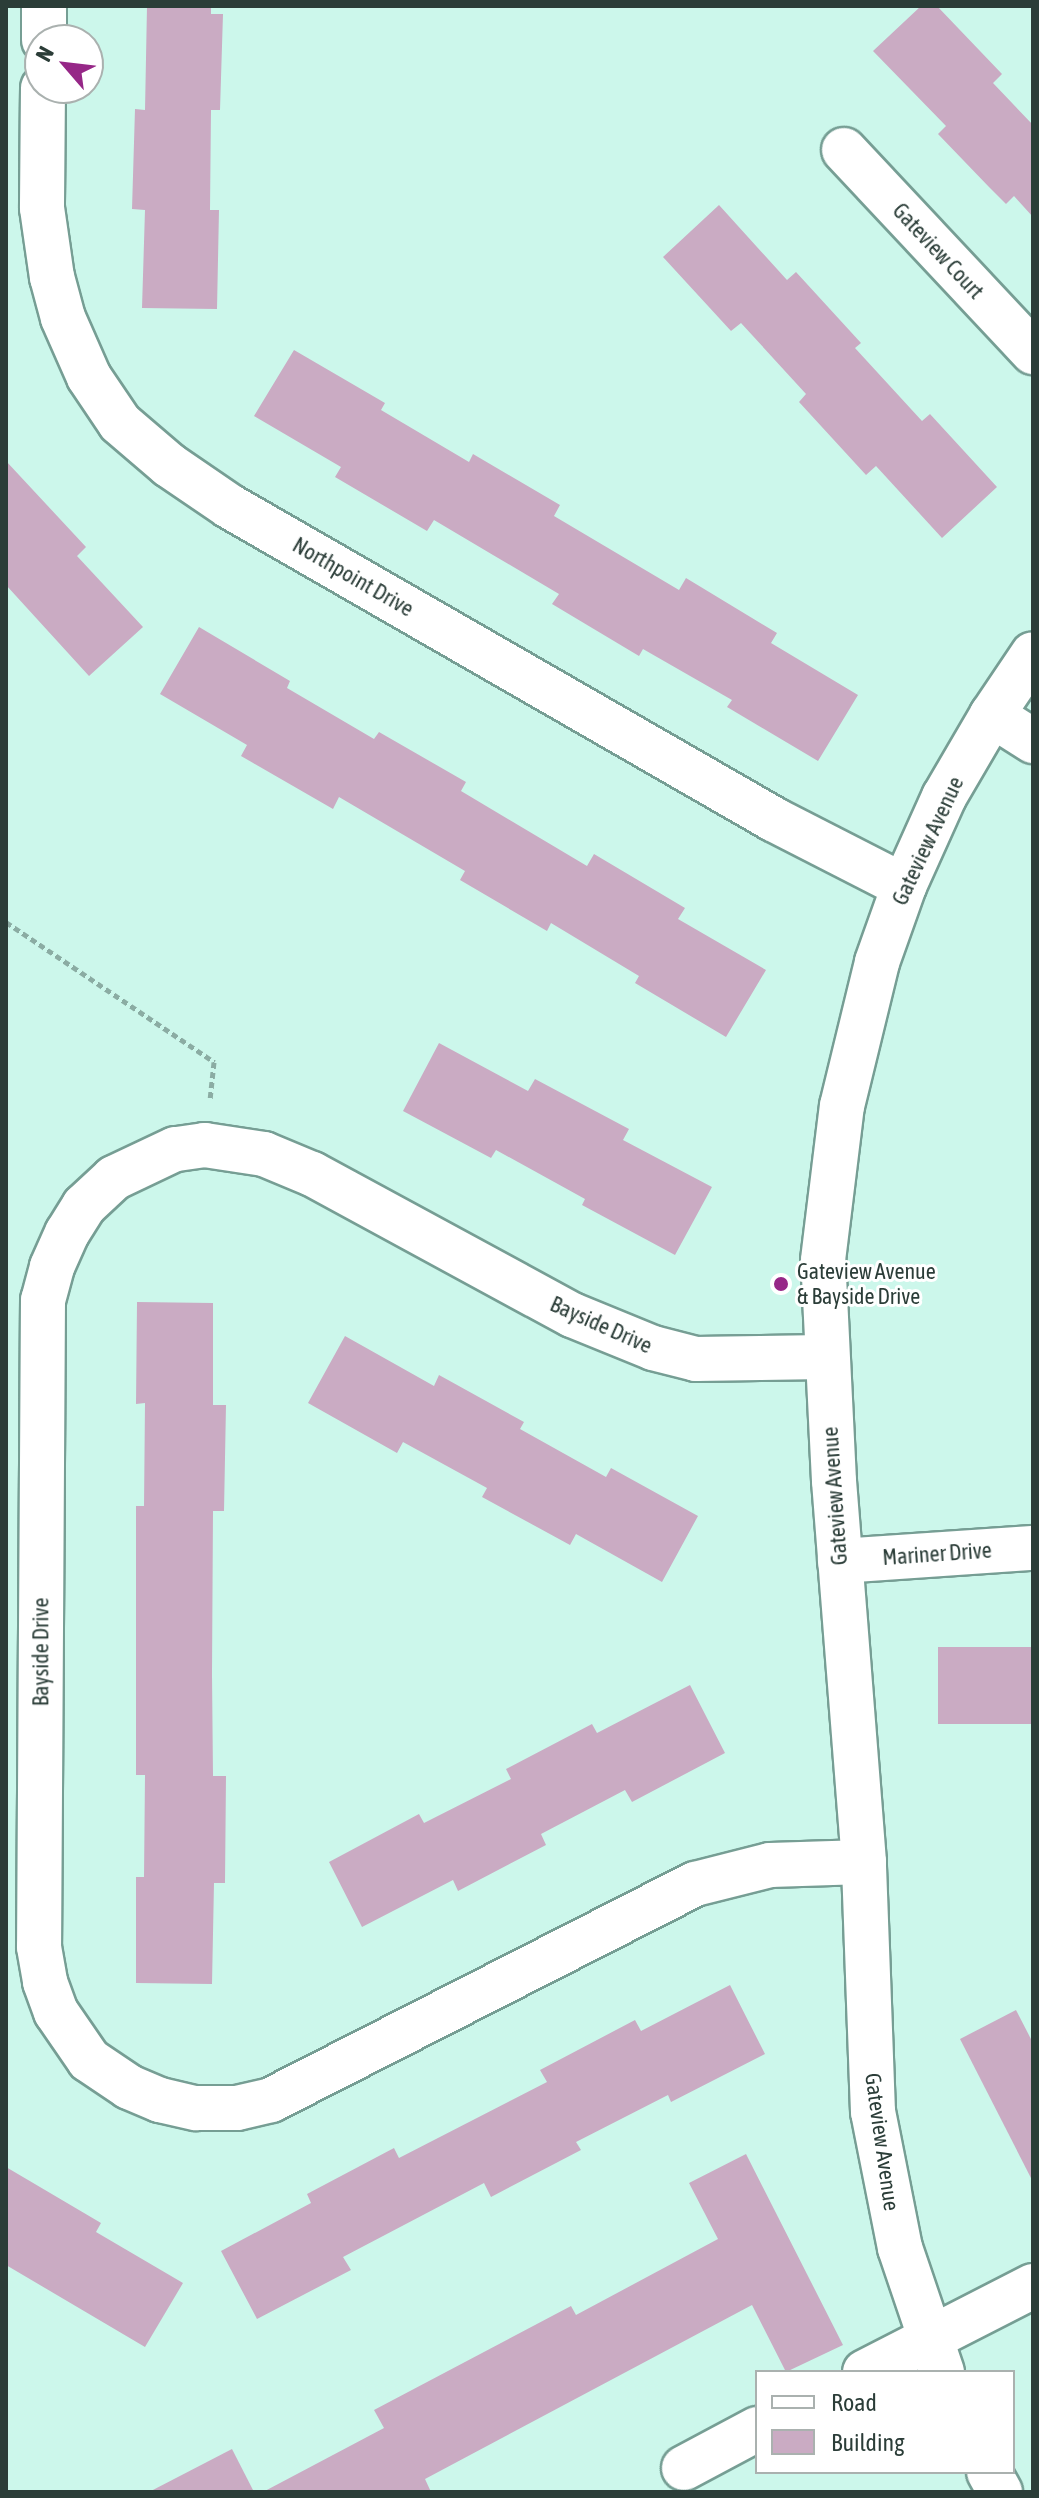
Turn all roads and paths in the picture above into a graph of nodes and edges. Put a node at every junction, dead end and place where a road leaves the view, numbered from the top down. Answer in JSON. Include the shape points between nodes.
{"nodes":[{"id":1,"x":43,"y":104,"type":"edge"},
{"id":2,"x":844,"y":150,"type":"dead end"},
{"id":3,"x":1033,"y":352,"type":"edge"},
{"id":4,"x":1033,"y":654,"type":"edge"},
{"id":5,"x":992,"y":715,"type":"junction"},
{"id":6,"x":1033,"y":741,"type":"edge"},
{"id":7,"x":904,"y":886,"type":"junction"},
{"id":8,"x":6,"y":922,"type":"edge"},
{"id":9,"x":205,"y":1145,"type":"junction"},
{"id":10,"x":825,"y":1357,"type":"junction"},
{"id":11,"x":1033,"y":1548,"type":"edge"},
{"id":12,"x":840,"y":1561,"type":"junction"},
{"id":13,"x":864,"y":1862,"type":"junction"},
{"id":14,"x":1033,"y":2286,"type":"edge"},
{"id":15,"x":935,"y":2355,"type":"edge"},
{"id":16,"x":873,"y":2370,"type":"edge"},
{"id":17,"x":755,"y":2430,"type":"edge"},
{"id":18,"x":684,"y":2468,"type":"dead end"},
{"id":19,"x":990,"y":2474,"type":"edge"},
{"id":20,"x":1000,"y":2492,"type":"edge"}],
"edges":[{"from":1,"to":7,"type":"street","name":"Northpoint Drive","via":[[42,208],[52,277],[89,377],[120,423],[229,506],[773,819]]},
{"from":2,"to":3,"type":"street","name":"Gateview Court"},
{"from":4,"to":5,"type":"street","name":"Gateview Avenue"},
{"from":5,"to":6,"type":"street"},
{"from":5,"to":7,"type":"street","name":"Gateview Avenue","via":[[944,797]]},
{"from":7,"to":10,"type":"street","name":"Gateview Avenue","via":[[863,1011],[834,1151],[823,1260]]},
{"from":8,"to":9,"type":"path","via":[[214,1062]]},
{"from":9,"to":10,"type":"street","name":"Bayside Drive","via":[[264,1154],[312,1174],[572,1315],[653,1348],[696,1359]]},
{"from":9,"to":13,"type":"street","name":"Bayside Drive","via":[[175,1149],[114,1178],[84,1206],[52,1267],[43,1300],[39,1947],[56,2012],[89,2060],[160,2100],[237,2108],[271,2100],[695,1884],[770,1865]]},
{"from":10,"to":12,"type":"street","name":"Gateview Avenue"},
{"from":11,"to":12,"type":"street","name":"Mariner Drive"},
{"from":12,"to":13,"type":"street","name":"Gateview Avenue"},
{"from":13,"to":15,"type":"street","name":"Gateview Avenue","via":[[873,2112],[900,2248]]},
{"from":14,"to":15,"type":"street"},
{"from":15,"to":16,"type":"street"},
{"from":17,"to":18,"type":"street"},
{"from":19,"to":20,"type":"street"}]}
